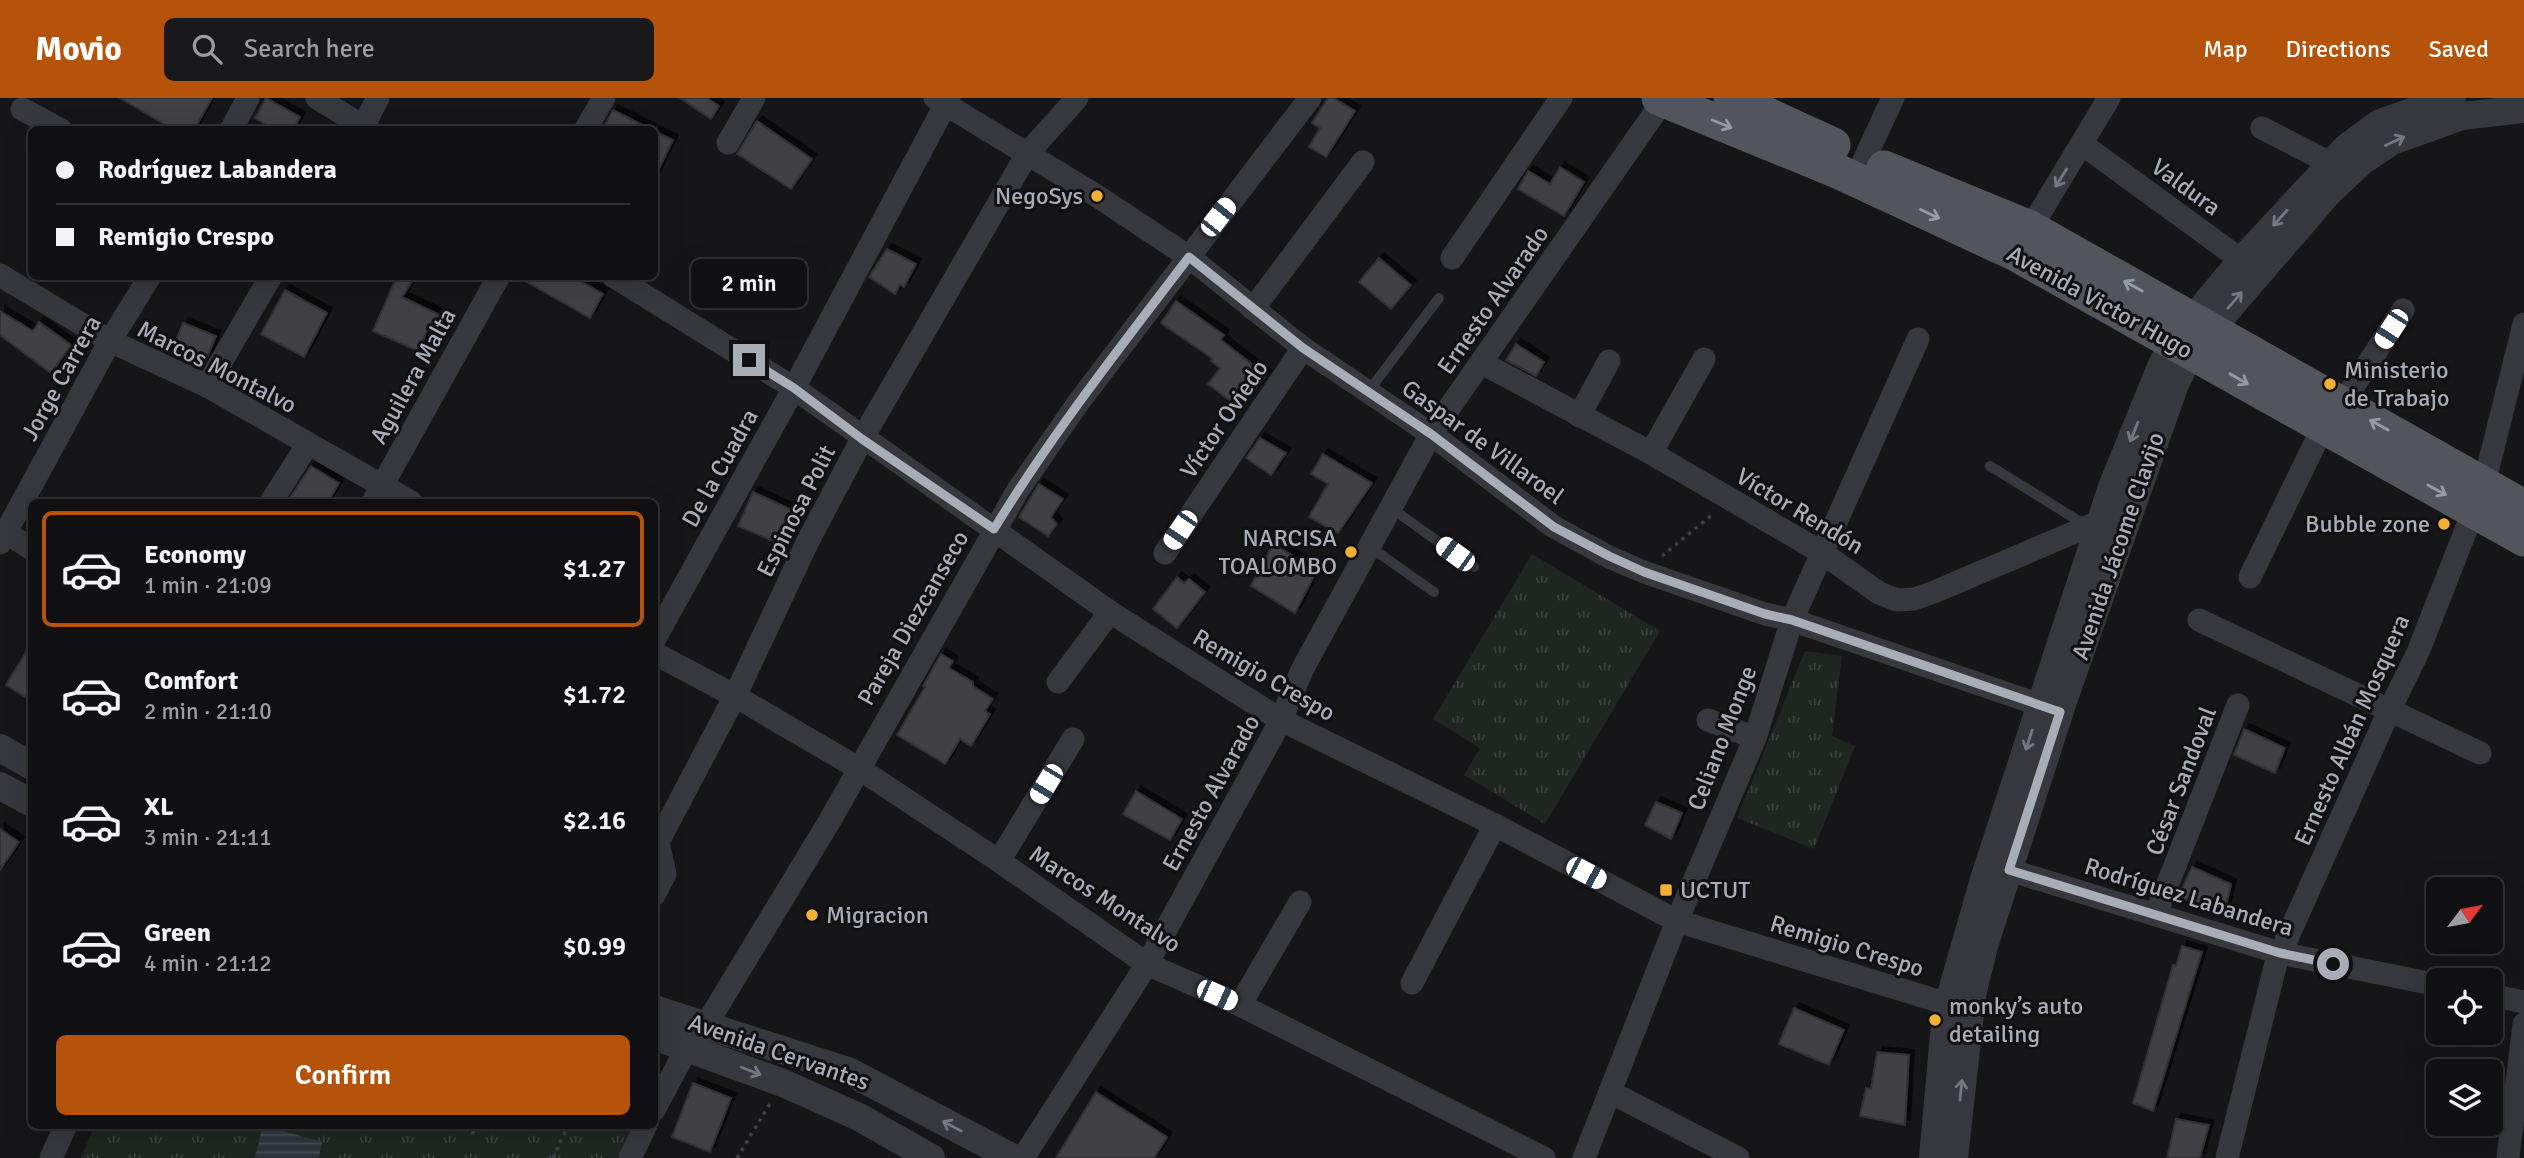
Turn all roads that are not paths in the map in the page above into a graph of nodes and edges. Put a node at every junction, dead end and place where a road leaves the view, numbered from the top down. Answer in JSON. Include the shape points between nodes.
{"nodes":[{"id":1,"x":248,"y":98,"type":"edge"},
{"id":2,"x":317,"y":98,"type":"edge"},
{"id":3,"x":378,"y":98,"type":"edge"},
{"id":4,"x":604,"y":98,"type":"edge"},
{"id":5,"x":754,"y":98,"type":"edge"},
{"id":6,"x":1077,"y":98,"type":"edge"},
{"id":7,"x":1310,"y":98,"type":"edge"},
{"id":8,"x":1561,"y":98,"type":"edge"},
{"id":9,"x":1731,"y":98,"type":"edge"},
{"id":10,"x":1893,"y":98,"type":"edge"},
{"id":11,"x":2109,"y":98,"type":"edge"},
{"id":12,"x":1662,"y":99,"type":"edge"},
{"id":13,"x":943,"y":100,"type":"edge"},
{"id":14,"x":2451,"y":103,"type":"edge"},
{"id":15,"x":22,"y":109,"type":"dead end"},
{"id":16,"x":2524,"y":109,"type":"edge"},
{"id":17,"x":54,"y":126,"type":"edge"},
{"id":18,"x":233,"y":126,"type":"edge"},
{"id":19,"x":361,"y":126,"type":"edge"},
{"id":20,"x":365,"y":126,"type":"edge"},
{"id":21,"x":587,"y":126,"type":"edge"},
{"id":22,"x":2262,"y":128,"type":"dead end"},
{"id":23,"x":728,"y":144,"type":"dead end"},
{"id":24,"x":2082,"y":144,"type":"junction"},
{"id":25,"x":1027,"y":154,"type":"junction"},
{"id":26,"x":1864,"y":160,"type":"junction"},
{"id":27,"x":1363,"y":162,"type":"dead end"},
{"id":28,"x":2330,"y":163,"type":"junction"},
{"id":29,"x":2023,"y":241,"type":"junction"},
{"id":30,"x":1189,"y":257,"type":"junction"},
{"id":31,"x":1452,"y":258,"type":"dead end"},
{"id":32,"x":2250,"y":267,"type":"junction"},
{"id":33,"x":0,"y":275,"type":"edge"},
{"id":34,"x":148,"y":280,"type":"edge"},
{"id":35,"x":266,"y":280,"type":"edge"},
{"id":36,"x":497,"y":280,"type":"edge"},
{"id":37,"x":619,"y":280,"type":"edge"},
{"id":38,"x":1440,"y":298,"type":"dead end"},
{"id":39,"x":1253,"y":309,"type":"junction"},
{"id":40,"x":2403,"y":310,"type":"dead end"},
{"id":41,"x":2524,"y":324,"type":"edge"},
{"id":42,"x":2192,"y":335,"type":"junction"},
{"id":43,"x":1918,"y":339,"type":"dead end"},
{"id":44,"x":110,"y":341,"type":"junction"},
{"id":45,"x":1303,"y":348,"type":"junction"},
{"id":46,"x":1704,"y":359,"type":"dead end"},
{"id":47,"x":1609,"y":361,"type":"dead end"},
{"id":48,"x":1482,"y":363,"type":"junction"},
{"id":49,"x":207,"y":386,"type":"junction"},
{"id":50,"x":794,"y":388,"type":"junction"},
{"id":51,"x":1368,"y":392,"type":"junction"},
{"id":52,"x":2333,"y":415,"type":"junction"},
{"id":53,"x":1578,"y":416,"type":"junction"},
{"id":54,"x":1431,"y":434,"type":"junction"},
{"id":55,"x":862,"y":439,"type":"junction"},
{"id":56,"x":308,"y":444,"type":"junction"},
{"id":57,"x":1651,"y":453,"type":"junction"},
{"id":58,"x":1990,"y":466,"type":"dead end"},
{"id":59,"x":377,"y":494,"type":"edge"},
{"id":60,"x":2479,"y":497,"type":"junction"},
{"id":61,"x":273,"y":499,"type":"edge"},
{"id":62,"x":398,"y":499,"type":"edge"},
{"id":63,"x":2524,"y":507,"type":"edge"},
{"id":64,"x":1391,"y":508,"type":"junction"},
{"id":65,"x":2094,"y":524,"type":"junction"},
{"id":66,"x":994,"y":529,"type":"junction"},
{"id":67,"x":3,"y":538,"type":"edge"},
{"id":68,"x":2524,"y":539,"type":"edge"},
{"id":69,"x":28,"y":547,"type":"edge"},
{"id":70,"x":1370,"y":547,"type":"junction"},
{"id":71,"x":1821,"y":552,"type":"junction"},
{"id":72,"x":1165,"y":553,"type":"dead end"},
{"id":73,"x":1474,"y":567,"type":"dead end"},
{"id":74,"x":2250,"y":577,"type":"dead end"},
{"id":75,"x":1434,"y":592,"type":"dead end"},
{"id":76,"x":1110,"y":612,"type":"junction"},
{"id":77,"x":1792,"y":620,"type":"junction"},
{"id":78,"x":2199,"y":621,"type":"dead end"},
{"id":79,"x":658,"y":633,"type":"edge"},
{"id":80,"x":658,"y":655,"type":"edge"},
{"id":81,"x":1058,"y":682,"type":"dead end"},
{"id":82,"x":735,"y":696,"type":"junction"},
{"id":83,"x":2238,"y":705,"type":"dead end"},
{"id":84,"x":2050,"y":708,"type":"junction"},
{"id":85,"x":2390,"y":709,"type":"junction"},
{"id":86,"x":1281,"y":720,"type":"junction"},
{"id":87,"x":1708,"y":720,"type":"dead end"},
{"id":88,"x":1073,"y":738,"type":"dead end"},
{"id":89,"x":1755,"y":738,"type":"junction"},
{"id":90,"x":0,"y":748,"type":"edge"},
{"id":91,"x":2480,"y":753,"type":"dead end"},
{"id":92,"x":28,"y":764,"type":"edge"},
{"id":93,"x":858,"y":768,"type":"junction"},
{"id":94,"x":0,"y":786,"type":"edge"},
{"id":95,"x":28,"y":801,"type":"edge"},
{"id":96,"x":1495,"y":825,"type":"junction"},
{"id":97,"x":658,"y":842,"type":"edge"},
{"id":98,"x":658,"y":842,"type":"edge"},
{"id":99,"x":999,"y":860,"type":"junction"},
{"id":100,"x":2009,"y":870,"type":"junction"},
{"id":101,"x":658,"y":887,"type":"edge"},
{"id":102,"x":1300,"y":902,"type":"dead end"},
{"id":103,"x":2156,"y":914,"type":"junction"},
{"id":104,"x":1677,"y":920,"type":"junction"},
{"id":105,"x":2280,"y":953,"type":"junction"},
{"id":106,"x":1147,"y":964,"type":"junction"},
{"id":107,"x":2426,"y":983,"type":"edge"},
{"id":108,"x":1412,"y":984,"type":"dead end"},
{"id":109,"x":2503,"y":998,"type":"edge"},
{"id":110,"x":2524,"y":1002,"type":"edge"},
{"id":111,"x":1948,"y":1004,"type":"junction"},
{"id":112,"x":1240,"y":1005,"type":"junction"},
{"id":113,"x":658,"y":1012,"type":"edge"},
{"id":114,"x":2524,"y":1024,"type":"edge"},
{"id":115,"x":658,"y":1036,"type":"edge"},
{"id":116,"x":697,"y":1036,"type":"junction"},
{"id":117,"x":1610,"y":1092,"type":"junction"},
{"id":118,"x":658,"y":1103,"type":"edge"},
{"id":119,"x":64,"y":1129,"type":"edge"},
{"id":120,"x":644,"y":1129,"type":"edge"},
{"id":121,"x":51,"y":1158,"type":"edge"},
{"id":122,"x":629,"y":1158,"type":"edge"},
{"id":123,"x":931,"y":1158,"type":"edge"},
{"id":124,"x":1013,"y":1158,"type":"edge"},
{"id":125,"x":1023,"y":1158,"type":"edge"},
{"id":126,"x":1544,"y":1158,"type":"edge"},
{"id":127,"x":1584,"y":1158,"type":"edge"},
{"id":128,"x":1738,"y":1158,"type":"edge"},
{"id":129,"x":1933,"y":1158,"type":"edge"},
{"id":130,"x":1954,"y":1158,"type":"edge"},
{"id":131,"x":2227,"y":1158,"type":"edge"},
{"id":132,"x":2508,"y":1158,"type":"edge"}],
"edges":[{"from":1,"to":18,"type":"street"},
{"from":2,"to":19,"type":"street"},
{"from":3,"to":20,"type":"street"},
{"from":4,"to":21,"type":"street"},
{"from":5,"to":23,"type":"street"},
{"from":6,"to":25,"type":"street","name":"Espinosa Polit"},
{"from":7,"to":30,"type":"street","name":"Pareja Diezcanseco"},
{"from":8,"to":31,"type":"street"},
{"from":9,"to":26,"type":"main road","name":"Avenida Victor Hugo"},
{"from":10,"to":26,"type":"street"},
{"from":11,"to":24,"type":"street"},
{"from":12,"to":29,"type":"main road","name":"Avenida Victor Hugo","one_way":true},
{"from":12,"to":48,"type":"street","name":"Ernesto Alvarado"},
{"from":13,"to":25,"type":"street","name":"Gaspar de Villaroel"},
{"from":13,"to":50,"type":"street","name":"De la Cuadra"},
{"from":14,"to":16,"type":"street","name":"Avenida Jácome Clavijo"},
{"from":14,"to":28,"type":"street","name":"Avenida Jácome Clavijo","via":[[2380,123]]},
{"from":32,"to":14,"type":"street","name":"Avenida Jácome Clavijo","one_way":true,"via":[[2361,162]]},
{"from":15,"to":17,"type":"street"},
{"from":22,"to":28,"type":"street"},
{"from":24,"to":29,"type":"street","one_way":true},
{"from":24,"to":32,"type":"street","name":"Valdura"},
{"from":25,"to":30,"type":"street","name":"Gaspar de Villaroel"},
{"from":25,"to":55,"type":"street","name":"Espinosa Polit"},
{"from":26,"to":29,"type":"main road","name":"Avenida Victor Hugo"},
{"from":27,"to":39,"type":"street"},
{"from":28,"to":32,"type":"street","name":"Avenida Jácome Clavijo","one_way":true},
{"from":29,"to":42,"type":"main road","name":"Avenida Victor Hugo"},
{"from":30,"to":39,"type":"street","name":"Gaspar de Villaroel"},
{"from":30,"to":66,"type":"street","name":"Pareja Diezcanseco","via":[[1078,403]]},
{"from":32,"to":42,"type":"street","name":"Avenida Jácome Clavijo"},
{"from":33,"to":44,"type":"street","name":"Marcos Montalvo"},
{"from":34,"to":44,"type":"street","name":"Jorge Carrera"},
{"from":35,"to":49,"type":"street"},
{"from":36,"to":59,"type":"street","name":"Aguilera Malta"},
{"from":37,"to":50,"type":"street","name":"Remigio Crespo"},
{"from":38,"to":51,"type":"lane"},
{"from":39,"to":45,"type":"street","name":"Gaspar de Villaroel"},
{"from":40,"to":52,"type":"street"},
{"from":41,"to":60,"type":"street","name":"Ernesto Albán Mosquera"},
{"from":42,"to":52,"type":"main road","name":"Avenida Victor Hugo"},
{"from":42,"to":65,"type":"street","name":"Avenida Jácome Clavijo","one_way":true,"via":[[2160,369]]},
{"from":42,"to":84,"type":"street","name":"Avenida Jácome Clavijo"},
{"from":43,"to":71,"type":"street","name":"Celiano Monge"},
{"from":44,"to":49,"type":"street","name":"Marcos Montalvo"},
{"from":44,"to":67,"type":"street","name":"Jorge Carrera"},
{"from":45,"to":51,"type":"street","name":"Gaspar de Villaroel"},
{"from":45,"to":72,"type":"street","name":"Víctor Oviedo"},
{"from":46,"to":57,"type":"street"},
{"from":47,"to":53,"type":"street"},
{"from":48,"to":53,"type":"street","name":"Víctor Rendón"},
{"from":48,"to":54,"type":"street","name":"Ernesto Alvarado"},
{"from":49,"to":56,"type":"street","name":"Marcos Montalvo"},
{"from":50,"to":55,"type":"street","name":"Remigio Crespo"},
{"from":50,"to":79,"type":"street","name":"De la Cuadra"},
{"from":51,"to":54,"type":"street","name":"Gaspar de Villaroel"},
{"from":52,"to":60,"type":"main road","name":"Avenida Victor Hugo"},
{"from":52,"to":74,"type":"street"},
{"from":53,"to":57,"type":"street","name":"Víctor Rendón"},
{"from":54,"to":64,"type":"street","name":"Ernesto Alvarado"},
{"from":54,"to":77,"type":"street","name":"Gaspar de Villaroel","via":[[1554,527],[1609,556],[1644,572]]},
{"from":55,"to":66,"type":"street","name":"Remigio Crespo"},
{"from":55,"to":82,"type":"street","name":"Espinosa Polit"},
{"from":56,"to":59,"type":"street","name":"Marcos Montalvo"},
{"from":56,"to":61,"type":"street"},
{"from":57,"to":71,"type":"street","name":"Víctor Rendón"},
{"from":58,"to":65,"type":"lane"},
{"from":59,"to":62,"type":"street","name":"Marcos Montalvo"},
{"from":60,"to":63,"type":"main road","name":"Avenida Victor Hugo"},
{"from":60,"to":68,"type":"main road","name":"Avenida Victor Hugo"},
{"from":60,"to":85,"type":"street","name":"Ernesto Albán Mosquera","via":[[2418,652]]},
{"from":64,"to":70,"type":"street","name":"Ernesto Alvarado"},
{"from":64,"to":73,"type":"lane"},
{"from":65,"to":71,"type":"street","name":"Víctor Rendón","via":[[1914,599],[1897,600],[1879,593]]},
{"from":65,"to":84,"type":"street","name":"Avenida Jácome Clavijo"},
{"from":66,"to":76,"type":"street","name":"Remigio Crespo"},
{"from":66,"to":93,"type":"street","name":"Pareja Diezcanseco"},
{"from":67,"to":69,"type":"street"},
{"from":70,"to":75,"type":"lane"},
{"from":70,"to":86,"type":"street","name":"Ernesto Alvarado","via":[[1302,670]]},
{"from":71,"to":77,"type":"street","name":"Celiano Monge"},
{"from":76,"to":81,"type":"street"},
{"from":76,"to":86,"type":"street","name":"Remigio Crespo"},
{"from":77,"to":84,"type":"street","name":"Gaspar de Villaroel"},
{"from":77,"to":89,"type":"street","name":"Celiano Monge"},
{"from":78,"to":85,"type":"street"},
{"from":80,"to":82,"type":"street","name":"Marcos Montalvo"},
{"from":82,"to":93,"type":"street","name":"Marcos Montalvo"},
{"from":82,"to":97,"type":"street","name":"Espinosa Polit"},
{"from":83,"to":103,"type":"street","name":"César Sandoval"},
{"from":84,"to":100,"type":"street","name":"Avenida Jácome Clavijo"},
{"from":84,"to":111,"type":"street","name":"Avenida Jácome Clavijo","one_way":true,"via":[[1985,876]]},
{"from":85,"to":91,"type":"street"},
{"from":85,"to":105,"type":"street","name":"Ernesto Albán Mosquera"},
{"from":86,"to":96,"type":"street","name":"Remigio Crespo"},
{"from":86,"to":106,"type":"street","name":"Ernesto Alvarado"},
{"from":87,"to":89,"type":"street"},
{"from":88,"to":99,"type":"street"},
{"from":89,"to":104,"type":"street","name":"Celiano Monge"},
{"from":90,"to":92,"type":"street"},
{"from":93,"to":99,"type":"street","name":"Marcos Montalvo"},
{"from":93,"to":116,"type":"street","name":"Pareja Diezcanseco"},
{"from":94,"to":95,"type":"street"},
{"from":96,"to":104,"type":"street","name":"Remigio Crespo"},
{"from":96,"to":108,"type":"street"},
{"from":98,"to":101,"type":"street","name":"Espinosa Polit","via":[[665,874]]},
{"from":99,"to":106,"type":"street","name":"Marcos Montalvo"},
{"from":100,"to":103,"type":"street","name":"Rodríguez Labandera"},
{"from":130,"to":100,"type":"street","name":"Avenida Jácome Clavijo","one_way":true,"via":[[1972,995]]},
{"from":102,"to":112,"type":"street"},
{"from":103,"to":105,"type":"street","name":"Rodríguez Labandera"},
{"from":104,"to":111,"type":"street","name":"Remigio Crespo"},
{"from":104,"to":117,"type":"street","name":"Celiano Monge"},
{"from":105,"to":107,"type":"street","name":"Rodríguez Labandera"},
{"from":105,"to":131,"type":"street","name":"Ernesto Albán Mosquera"},
{"from":106,"to":112,"type":"street","name":"Marcos Montalvo"},
{"from":106,"to":125,"type":"street","name":"Ernesto Alvarado"},
{"from":109,"to":110,"type":"street"},
{"from":111,"to":129,"type":"street","name":"Avenida Jácome Clavijo"},
{"from":112,"to":126,"type":"street","name":"Marcos Montalvo"},
{"from":113,"to":116,"type":"street","name":"Avenida Cervantes"},
{"from":114,"to":132,"type":"street"},
{"from":115,"to":116,"type":"street","name":"Avenida Cervantes"},
{"from":116,"to":118,"type":"street","name":"Pareja Diezcanseco"},
{"from":116,"to":123,"type":"street","name":"Avenida Cervantes","one_way":true},
{"from":124,"to":116,"type":"street","name":"Avenida Cervantes","one_way":true,"via":[[848,1071]]},
{"from":117,"to":127,"type":"street","name":"Celiano Monge"},
{"from":117,"to":128,"type":"street"},
{"from":119,"to":121,"type":"street"},
{"from":120,"to":122,"type":"street"}]}
